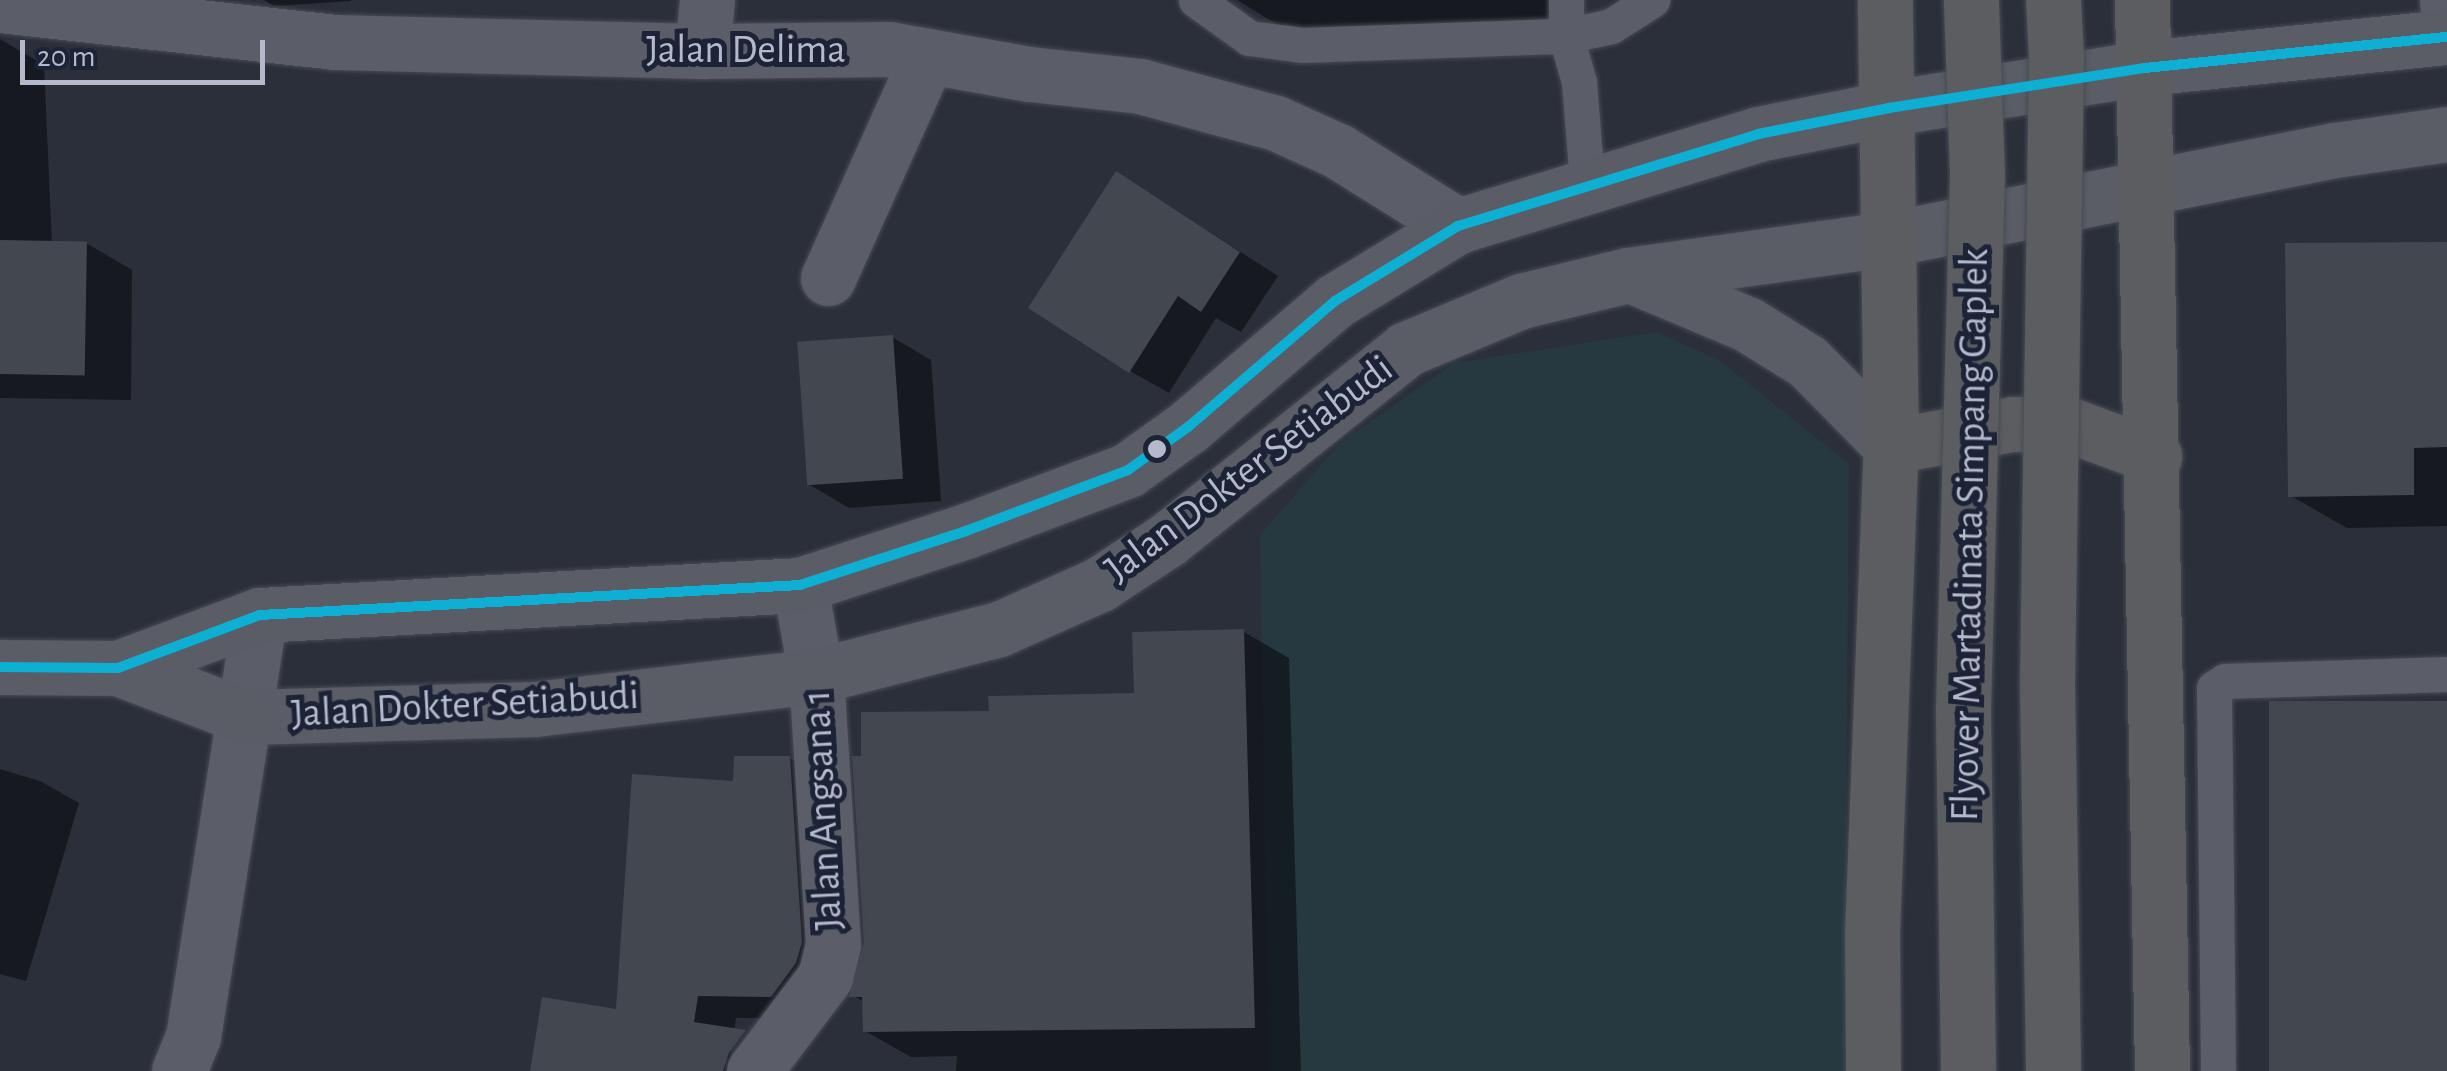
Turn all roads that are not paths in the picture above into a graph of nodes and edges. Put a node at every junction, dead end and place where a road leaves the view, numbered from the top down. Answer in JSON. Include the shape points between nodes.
{"nodes":[{"id":1,"x":1196,"y":0,"type":"edge"},
{"id":2,"x":1566,"y":0,"type":"edge"},
{"id":3,"x":1652,"y":0,"type":"edge"},
{"id":4,"x":1885,"y":0,"type":"edge"},
{"id":5,"x":1972,"y":0,"type":"edge"},
{"id":6,"x":2052,"y":0,"type":"edge"},
{"id":7,"x":2142,"y":0,"type":"edge"},
{"id":8,"x":0,"y":5,"type":"edge"},
{"id":9,"x":2441,"y":25,"type":"edge"},
{"id":10,"x":704,"y":26,"type":"edge"},
{"id":11,"x":1566,"y":36,"type":"junction"},
{"id":12,"x":928,"y":56,"type":"junction"},
{"id":13,"x":2146,"y":68,"type":"junction"},
{"id":14,"x":1889,"y":108,"type":"junction"},
{"id":15,"x":2447,"y":134,"type":"edge"},
{"id":16,"x":1587,"y":184,"type":"junction"},
{"id":17,"x":2145,"y":190,"type":"junction"},
{"id":18,"x":1458,"y":226,"type":"junction"},
{"id":19,"x":1888,"y":239,"type":"junction"},
{"id":20,"x":1628,"y":275,"type":"junction"},
{"id":21,"x":828,"y":278,"type":"dead end"},
{"id":22,"x":1891,"y":446,"type":"junction"},
{"id":23,"x":2154,"y":456,"type":"junction"},
{"id":24,"x":800,"y":586,"type":"junction"},
{"id":25,"x":260,"y":615,"type":"junction"},
{"id":26,"x":0,"y":667,"type":"edge"},
{"id":27,"x":118,"y":668,"type":"junction"},
{"id":28,"x":2447,"y":674,"type":"edge"},
{"id":29,"x":816,"y":676,"type":"junction"},
{"id":30,"x":247,"y":717,"type":"junction"},
{"id":31,"x":179,"y":1071,"type":"edge"},
{"id":32,"x":754,"y":1071,"type":"edge"},
{"id":33,"x":1873,"y":1071,"type":"edge"},
{"id":34,"x":1968,"y":1071,"type":"edge"},
{"id":35,"x":2053,"y":1071,"type":"edge"},
{"id":36,"x":2162,"y":1071,"type":"edge"},
{"id":37,"x":2218,"y":1071,"type":"edge"}],
"edges":[{"from":1,"to":11,"type":"lane","via":[[1249,38],[1302,45]]},
{"from":2,"to":11,"type":"lane"},
{"from":3,"to":11,"type":"lane","via":[[1612,26]]},
{"from":4,"to":14,"type":"highway"},
{"from":5,"to":34,"type":"highway","name":"Flyover Martadinata Simpang Gaplek","bridge":true,"via":[[1977,174],[1963,710]]},
{"from":6,"to":35,"type":"highway","name":"Flyover Martadinata Simpang Gaplek","bridge":true,"via":[[2046,684]]},
{"from":7,"to":13,"type":"highway"},
{"from":8,"to":10,"type":"street","name":"Jalan Delima","via":[[334,42]]},
{"from":9,"to":13,"type":"main road","name":"Jalan Dokter Setiabudi"},
{"from":10,"to":12,"type":"street","name":"Jalan Delima"},
{"from":11,"to":16,"type":"lane","via":[[1578,82]]},
{"from":12,"to":18,"type":"street","name":"Jalan Delima","via":[[1140,86],[1230,107],[1338,151]]},
{"from":12,"to":21,"type":"street"},
{"from":13,"to":14,"type":"main road","name":"Jalan Dokter Setiabudi"},
{"from":13,"to":17,"type":"highway"},
{"from":14,"to":16,"type":"main road","name":"Jalan Dokter Setiabudi","via":[[1758,134]]},
{"from":14,"to":19,"type":"highway"},
{"from":15,"to":17,"type":"main road","name":"Jalan Dokter Setiabudi"},
{"from":16,"to":18,"type":"main road","name":"Jalan Dokter Setiabudi"},
{"from":17,"to":19,"type":"main road","name":"Jalan Dokter Setiabudi"},
{"from":17,"to":23,"type":"highway"},
{"from":18,"to":24,"type":"main road","name":"Jalan Dokter Setiabudi","via":[[1335,302],[1128,470]]},
{"from":19,"to":20,"type":"main road","name":"Jalan Dokter Setiabudi"},
{"from":19,"to":22,"type":"highway"},
{"from":20,"to":22,"type":"main road","via":[[1746,324],[1807,361]]},
{"from":20,"to":29,"type":"main road","name":"Jalan Dokter Setiabudi","via":[[1522,301],[1406,349],[1167,540],[1100,584],[999,629]]},
{"from":22,"to":23,"type":"highway","via":[[2012,424],[2070,425]]},
{"from":22,"to":33,"type":"highway"},
{"from":23,"to":36,"type":"highway"},
{"from":24,"to":25,"type":"main road","name":"Jalan Dokter Setiabudi"},
{"from":24,"to":29,"type":"street","name":"Jalan Angsana 1"},
{"from":25,"to":27,"type":"main road","name":"Jalan Dokter Setiabudi"},
{"from":25,"to":30,"type":"street"},
{"from":26,"to":27,"type":"main road","name":"Jalan Dokter Setiabudi"},
{"from":27,"to":30,"type":"main road","name":"Jalan Dokter Setiabudi"},
{"from":28,"to":37,"type":"lane","via":[[2225,681],[2214,688]]},
{"from":29,"to":30,"type":"main road","name":"Jalan Dokter Setiabudi","via":[[535,709]]},
{"from":29,"to":32,"type":"street","name":"Jalan Angsana 1","via":[[833,945],[826,977]]},
{"from":30,"to":31,"type":"street","via":[[193,1037]]}]}
